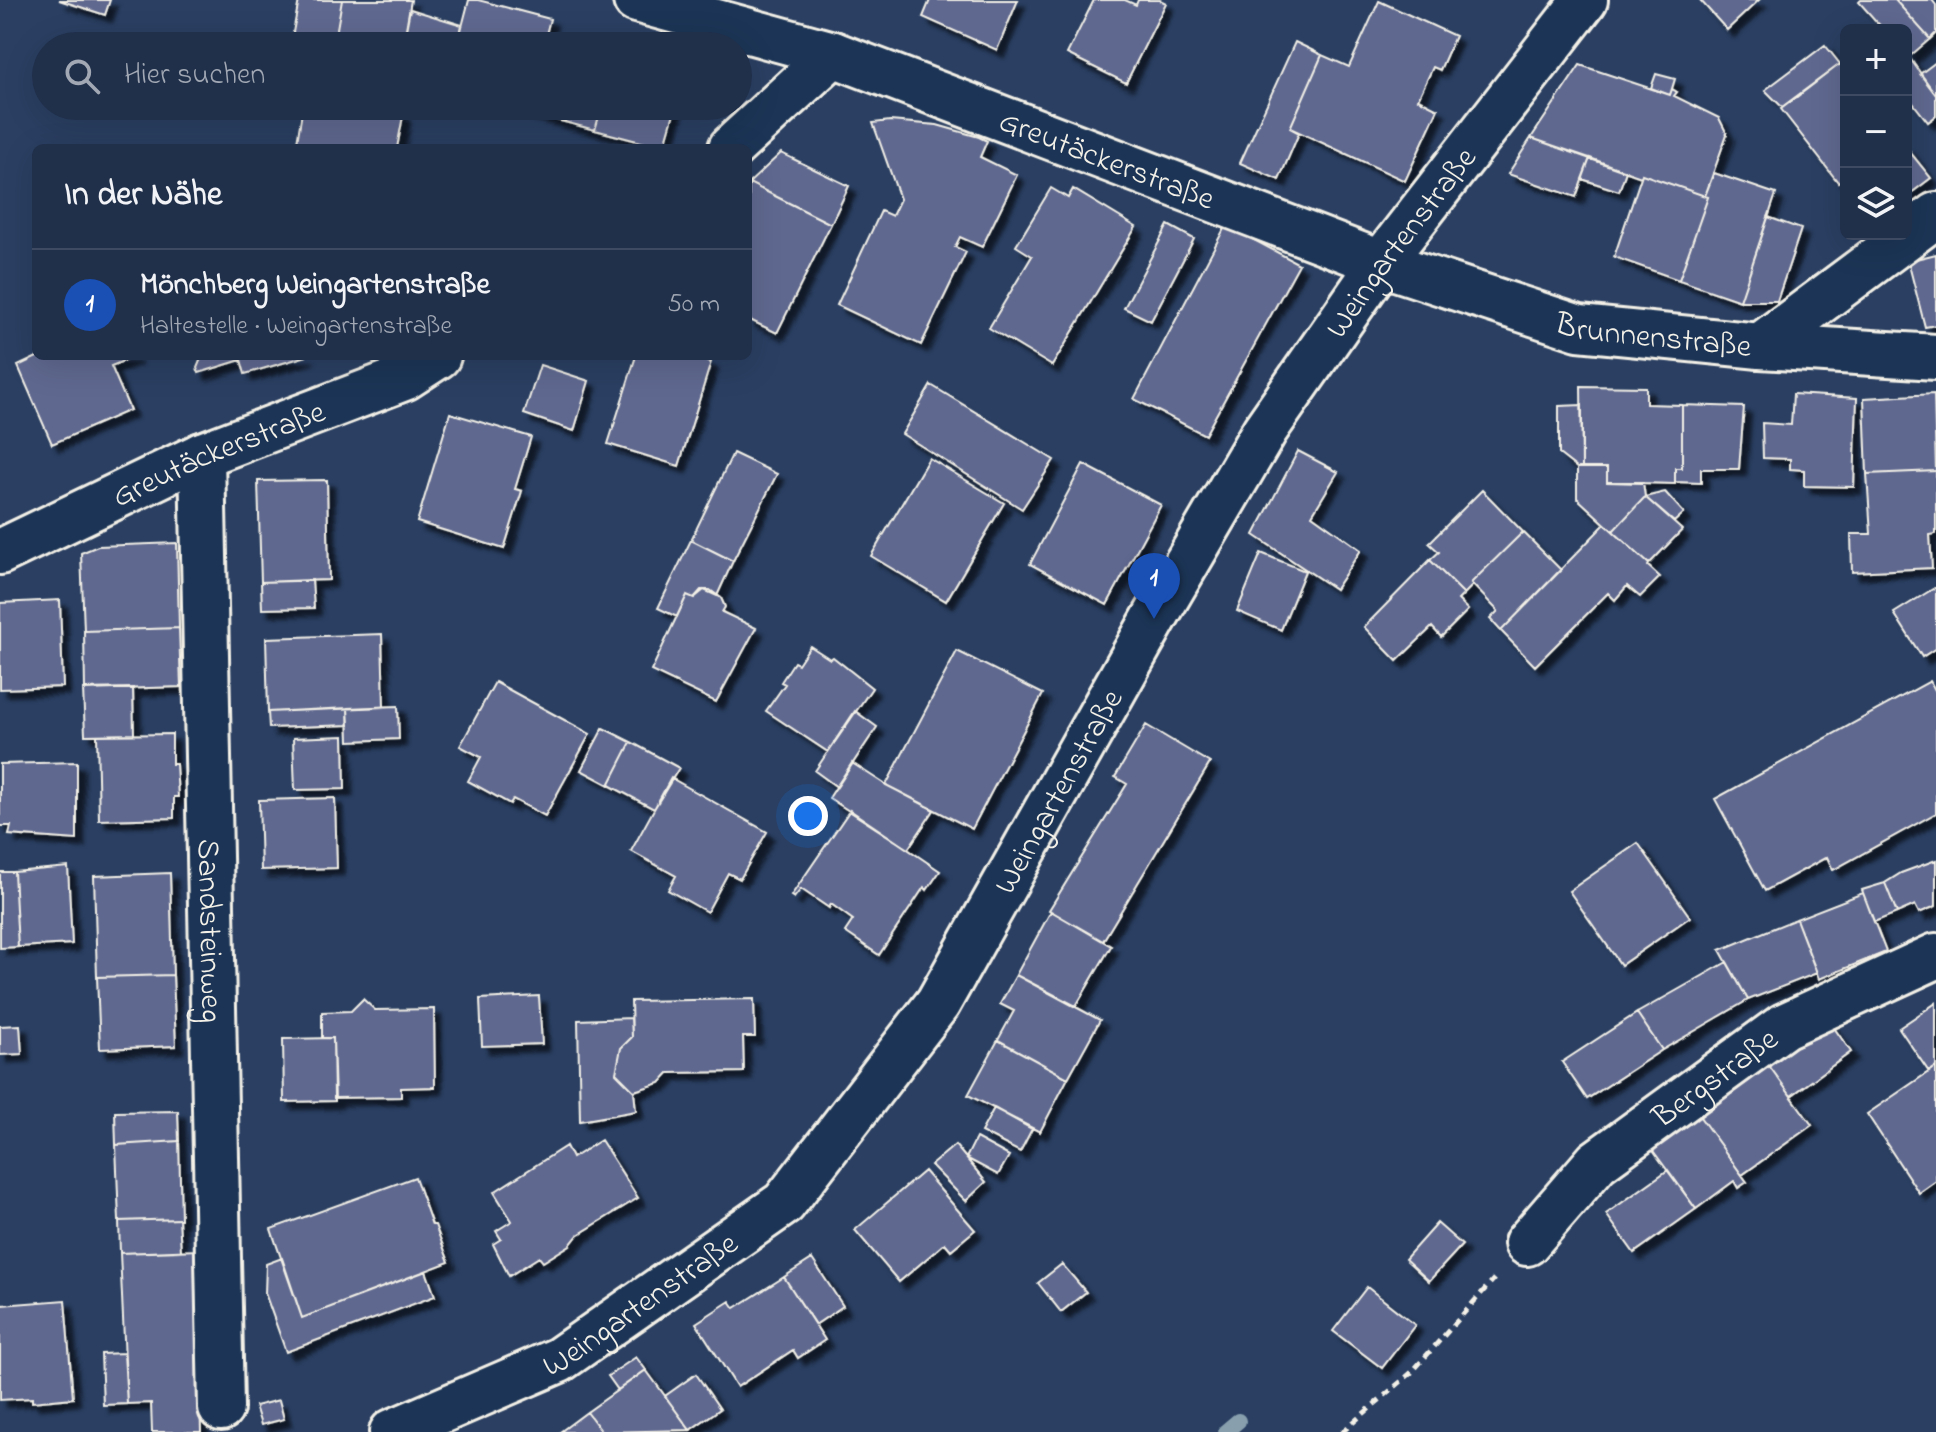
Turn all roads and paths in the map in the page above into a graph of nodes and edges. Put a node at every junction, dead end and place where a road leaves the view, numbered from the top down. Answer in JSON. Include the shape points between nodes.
{"nodes":[{"id":1,"x":636,"y":0,"type":"edge"},
{"id":2,"x":1585,"y":0,"type":"edge"},
{"id":3,"x":833,"y":54,"type":"junction"},
{"id":4,"x":735,"y":144,"type":"edge"},
{"id":5,"x":1936,"y":215,"type":"edge"},
{"id":6,"x":1381,"y":263,"type":"junction"},
{"id":7,"x":1760,"y":346,"type":"junction"},
{"id":8,"x":1936,"y":357,"type":"edge"},
{"id":9,"x":432,"y":360,"type":"edge"},
{"id":10,"x":202,"y":455,"type":"junction"},
{"id":11,"x":0,"y":552,"type":"edge"},
{"id":12,"x":1936,"y":956,"type":"edge"},
{"id":13,"x":1527,"y":1243,"type":"joint"},
{"id":14,"x":221,"y":1408,"type":"dead end"},
{"id":15,"x":392,"y":1432,"type":"edge"},
{"id":16,"x":1342,"y":1432,"type":"edge"}],
"edges":[{"from":1,"to":3,"type":"street","name":"Greutäckerstraße"},
{"from":2,"to":6,"type":"street","name":"Weingartenstraße"},
{"from":3,"to":4,"type":"street"},
{"from":3,"to":6,"type":"street","name":"Greutäckerstraße"},
{"from":5,"to":7,"type":"street"},
{"from":6,"to":7,"type":"street","name":"Brunnenstraße","via":[[1579,328]]},
{"from":6,"to":15,"type":"street","name":"Weingartenstraße","via":[[1265,430],[938,1003],[784,1203],[559,1360]]},
{"from":7,"to":8,"type":"street","name":"Brunnenstraße"},
{"from":9,"to":10,"type":"street","name":"Greutäckerstraße","via":[[404,378]]},
{"from":10,"to":11,"type":"street","name":"Greutäckerstraße"},
{"from":10,"to":14,"type":"street","name":"Sandsteinweg"},
{"from":12,"to":13,"type":"street","name":"Bergstraße","via":[[1784,1026],[1597,1162]]},
{"from":13,"to":16,"type":"path","via":[[1411,1373]]}]}
